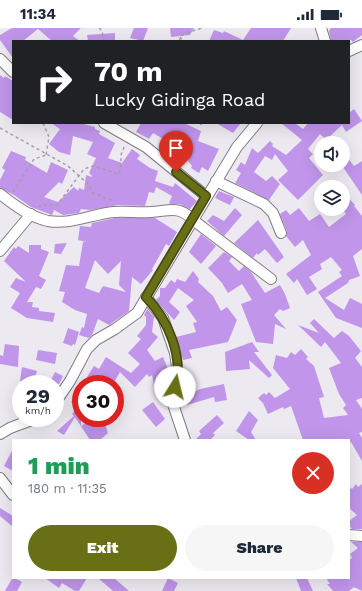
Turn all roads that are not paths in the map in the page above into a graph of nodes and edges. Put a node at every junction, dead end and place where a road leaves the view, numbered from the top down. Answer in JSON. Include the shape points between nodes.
{"nodes":[{"id":1,"x":321,"y":28,"type":"edge"},
{"id":2,"x":325,"y":40,"type":"edge"},
{"id":3,"x":362,"y":45,"type":"edge"},
{"id":4,"x":350,"y":51,"type":"edge"},
{"id":5,"x":0,"y":59,"type":"edge"},
{"id":6,"x":12,"y":71,"type":"edge"},
{"id":7,"x":256,"y":124,"type":"edge"},
{"id":8,"x":118,"y":126,"type":"edge"},
{"id":9,"x":216,"y":181,"type":"junction"},
{"id":10,"x":206,"y":196,"type":"junction"},
{"id":11,"x":4,"y":197,"type":"edge"},
{"id":12,"x":31,"y":214,"type":"junction"},
{"id":13,"x":193,"y":220,"type":"junction"},
{"id":14,"x":281,"y":233,"type":"dead end"},
{"id":15,"x":0,"y":251,"type":"edge"},
{"id":16,"x":271,"y":279,"type":"dead end"},
{"id":17,"x":146,"y":297,"type":"junction"},
{"id":18,"x":64,"y":390,"type":"edge"},
{"id":19,"x":13,"y":427,"type":"edge"},
{"id":20,"x":0,"y":434,"type":"edge"},
{"id":21,"x":185,"y":439,"type":"edge"},
{"id":22,"x":0,"y":478,"type":"edge"},
{"id":23,"x":12,"y":493,"type":"edge"},
{"id":24,"x":350,"y":535,"type":"edge"},
{"id":25,"x":362,"y":536,"type":"edge"}],
"edges":[{"from":1,"to":2,"type":"street"},
{"from":3,"to":4,"type":"street"},
{"from":5,"to":6,"type":"street"},
{"from":7,"to":9,"type":"street","via":[[237,147]]},
{"from":8,"to":10,"type":"street"},
{"from":9,"to":10,"type":"street"},
{"from":9,"to":14,"type":"street","via":[[264,204],[273,213]]},
{"from":10,"to":13,"type":"street"},
{"from":11,"to":12,"type":"street"},
{"from":12,"to":13,"type":"street","via":[[48,221],[66,221],[114,212],[171,209],[185,212]]},
{"from":12,"to":15,"type":"street"},
{"from":13,"to":16,"type":"street"},
{"from":13,"to":17,"type":"street"},
{"from":17,"to":18,"type":"street","via":[[137,313],[87,348]]},
{"from":17,"to":21,"type":"street","via":[[163,318],[175,352],[178,374],[173,404]]},
{"from":19,"to":20,"type":"street"},
{"from":22,"to":23,"type":"street"},
{"from":24,"to":25,"type":"street"}]}
